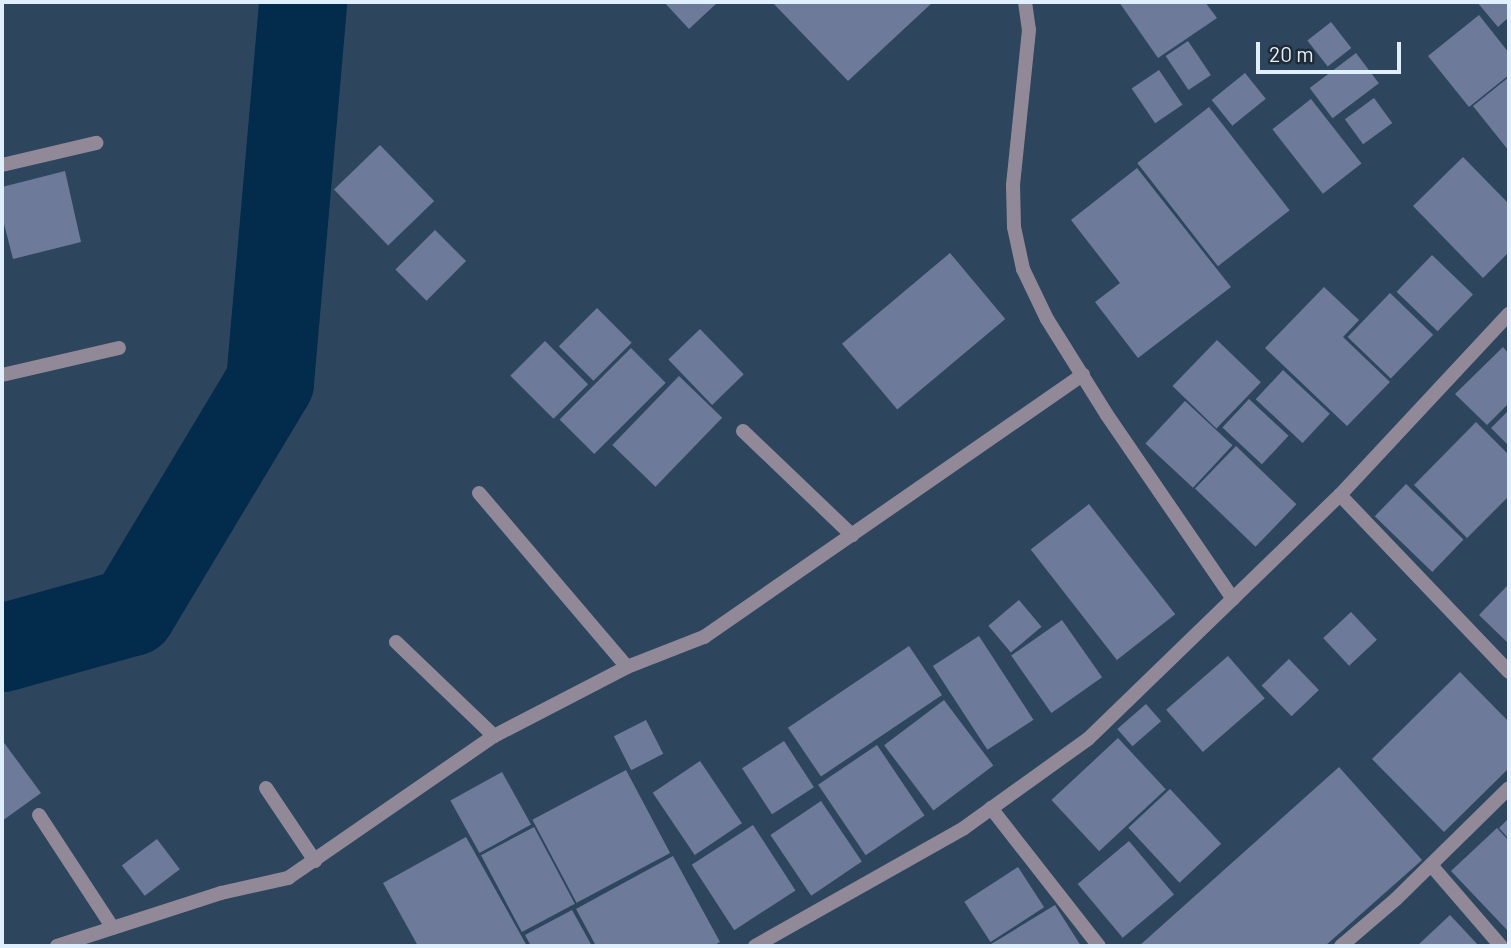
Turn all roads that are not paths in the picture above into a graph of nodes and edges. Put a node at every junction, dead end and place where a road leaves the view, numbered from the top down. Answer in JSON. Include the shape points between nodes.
{"nodes":[{"id":1,"x":1025,"y":2,"type":"edge"},
{"id":2,"x":96,"y":143,"type":"dead end"},
{"id":3,"x":2,"y":165,"type":"edge"},
{"id":4,"x":1509,"y":314,"type":"edge"},
{"id":5,"x":119,"y":348,"type":"dead end"},
{"id":6,"x":1083,"y":374,"type":"junction"},
{"id":7,"x":2,"y":375,"type":"edge"},
{"id":8,"x":743,"y":431,"type":"dead end"},
{"id":9,"x":479,"y":493,"type":"dead end"},
{"id":10,"x":1340,"y":495,"type":"junction"},
{"id":11,"x":852,"y":535,"type":"junction"},
{"id":12,"x":1233,"y":599,"type":"junction"},
{"id":13,"x":396,"y":642,"type":"dead end"},
{"id":14,"x":627,"y":667,"type":"junction"},
{"id":15,"x":1509,"y":672,"type":"edge"},
{"id":16,"x":494,"y":736,"type":"junction"},
{"id":17,"x":266,"y":788,"type":"dead end"},
{"id":18,"x":1509,"y":788,"type":"edge"},
{"id":19,"x":991,"y":808,"type":"junction"},
{"id":20,"x":39,"y":815,"type":"dead end"},
{"id":21,"x":315,"y":861,"type":"junction"},
{"id":22,"x":1431,"y":865,"type":"junction"},
{"id":23,"x":113,"y":928,"type":"junction"},
{"id":24,"x":57,"y":946,"type":"edge"},
{"id":25,"x":755,"y":946,"type":"edge"},
{"id":26,"x":1099,"y":946,"type":"edge"},
{"id":27,"x":1341,"y":946,"type":"edge"},
{"id":28,"x":1501,"y":946,"type":"edge"}],
"edges":[{"from":1,"to":6,"type":"street","via":[[1030,30],[1013,185],[1014,227],[1023,269],[1047,319]]},
{"from":2,"to":3,"type":"street"},
{"from":4,"to":10,"type":"street"},
{"from":5,"to":7,"type":"street"},
{"from":6,"to":11,"type":"street"},
{"from":6,"to":12,"type":"street"},
{"from":8,"to":11,"type":"street"},
{"from":9,"to":14,"type":"street"},
{"from":10,"to":12,"type":"street"},
{"from":10,"to":15,"type":"street"},
{"from":11,"to":14,"type":"street","via":[[704,637]]},
{"from":12,"to":19,"type":"street","via":[[1088,739]]},
{"from":13,"to":16,"type":"street"},
{"from":14,"to":16,"type":"street"},
{"from":16,"to":21,"type":"street"},
{"from":17,"to":21,"type":"street"},
{"from":18,"to":22,"type":"street"},
{"from":19,"to":25,"type":"street","via":[[964,828]]},
{"from":19,"to":26,"type":"street"},
{"from":20,"to":23,"type":"street"},
{"from":21,"to":23,"type":"street","via":[[288,878],[221,893]]},
{"from":22,"to":27,"type":"street"},
{"from":22,"to":28,"type":"street"},
{"from":23,"to":24,"type":"street"}]}
